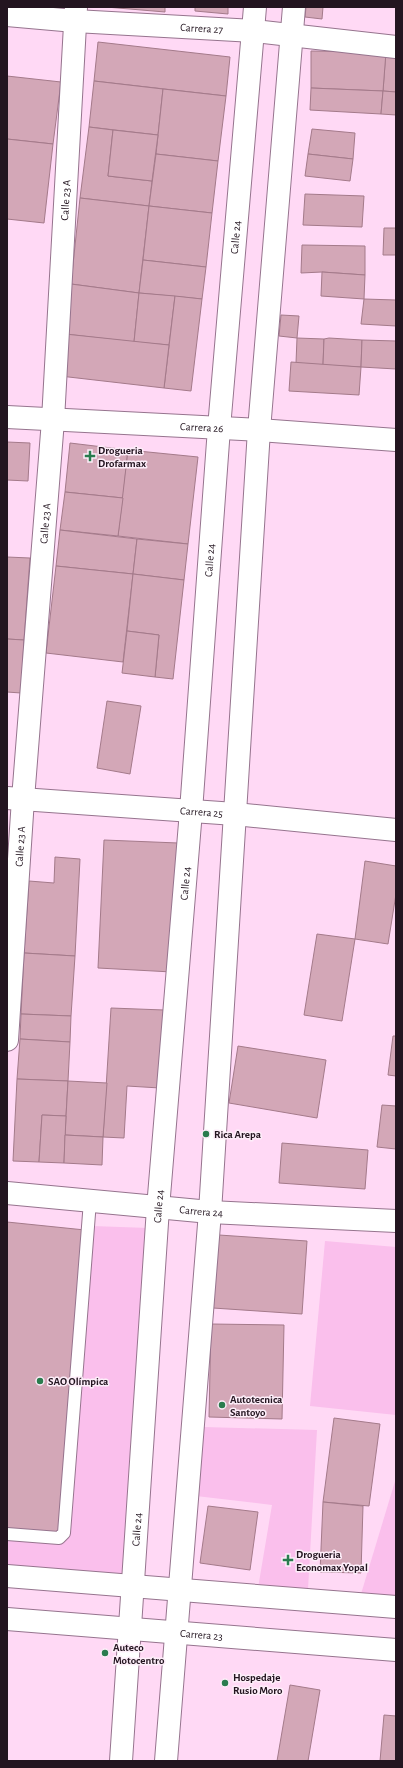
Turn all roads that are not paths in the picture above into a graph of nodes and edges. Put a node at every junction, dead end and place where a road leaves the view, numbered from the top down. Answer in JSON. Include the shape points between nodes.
{"nodes":[{"id":1,"x":255,"y":7,"type":"edge"},
{"id":2,"x":294,"y":7,"type":"edge"},
{"id":3,"x":76,"y":14,"type":"edge"},
{"id":4,"x":7,"y":15,"type":"edge"},
{"id":5,"x":254,"y":31,"type":"junction"},
{"id":6,"x":292,"y":34,"type":"junction"},
{"id":7,"x":396,"y":47,"type":"edge"},
{"id":8,"x":7,"y":417,"type":"edge"},
{"id":9,"x":53,"y":420,"type":"junction"},
{"id":10,"x":219,"y":428,"type":"junction"},
{"id":11,"x":259,"y":430,"type":"junction"},
{"id":12,"x":396,"y":440,"type":"edge"},
{"id":13,"x":15,"y":798,"type":"edge"},
{"id":14,"x":191,"y":811,"type":"junction"},
{"id":15,"x":235,"y":814,"type":"junction"},
{"id":16,"x":396,"y":830,"type":"edge"},
{"id":17,"x":7,"y":1040,"type":"edge"},
{"id":18,"x":7,"y":1193,"type":"edge"},
{"id":19,"x":90,"y":1201,"type":"junction"},
{"id":20,"x":158,"y":1208,"type":"junction"},
{"id":21,"x":210,"y":1212,"type":"junction"},
{"id":22,"x":396,"y":1221,"type":"edge"},
{"id":23,"x":7,"y":1534,"type":"edge"},
{"id":24,"x":7,"y":1576,"type":"edge"},
{"id":25,"x":133,"y":1586,"type":"junction"},
{"id":26,"x":179,"y":1590,"type":"junction"},
{"id":27,"x":396,"y":1607,"type":"edge"},
{"id":28,"x":7,"y":1619,"type":"edge"},
{"id":29,"x":130,"y":1629,"type":"junction"},
{"id":30,"x":176,"y":1633,"type":"junction"},
{"id":31,"x":396,"y":1650,"type":"edge"},
{"id":32,"x":120,"y":1761,"type":"edge"},
{"id":33,"x":166,"y":1761,"type":"edge"}],
"edges":[{"from":1,"to":5,"type":"street","name":"Calle 24"},
{"from":2,"to":6,"type":"street"},
{"from":3,"to":4,"type":"street","name":"Carrera 27"},
{"from":3,"to":5,"type":"street","name":"Carrera 27"},
{"from":3,"to":9,"type":"street","name":"Calle 23 A"},
{"from":5,"to":6,"type":"street","name":"Carrera 27"},
{"from":5,"to":10,"type":"street","name":"Calle 24"},
{"from":6,"to":7,"type":"street","name":"Carrera 27"},
{"from":6,"to":11,"type":"street"},
{"from":8,"to":9,"type":"street","name":"Carrera 26"},
{"from":9,"to":10,"type":"street","name":"Carrera 26"},
{"from":9,"to":13,"type":"street","name":"Calle 23 A"},
{"from":10,"to":11,"type":"street","name":"Carrera 26"},
{"from":10,"to":14,"type":"street","name":"Calle 24"},
{"from":11,"to":12,"type":"street","name":"Carrera 26"},
{"from":11,"to":15,"type":"street"},
{"from":13,"to":14,"type":"street","name":"Carrera 25"},
{"from":13,"to":17,"type":"street","name":"Calle 23 A"},
{"from":14,"to":15,"type":"street","name":"Carrera 25"},
{"from":14,"to":20,"type":"street","name":"Calle 24"},
{"from":15,"to":16,"type":"street","name":"Carrera 25"},
{"from":15,"to":21,"type":"street"},
{"from":18,"to":19,"type":"street","name":"Carrera 24"},
{"from":19,"to":20,"type":"street","name":"Carrera 24"},
{"from":19,"to":23,"type":"lane","via":[[64,1533],[59,1538]]},
{"from":20,"to":21,"type":"street","name":"Carrera 24"},
{"from":20,"to":25,"type":"street","name":"Calle 24"},
{"from":21,"to":22,"type":"street","name":"Carrera 24"},
{"from":21,"to":26,"type":"street"},
{"from":24,"to":25,"type":"street"},
{"from":25,"to":26,"type":"street"},
{"from":25,"to":29,"type":"street","name":"Calle 24"},
{"from":26,"to":27,"type":"street"},
{"from":26,"to":30,"type":"street"},
{"from":28,"to":29,"type":"street","name":"Carrera 23"},
{"from":29,"to":30,"type":"street","name":"Carrera 23"},
{"from":29,"to":32,"type":"street","name":"Calle 24"},
{"from":30,"to":31,"type":"street","name":"Carrera 23"},
{"from":30,"to":33,"type":"street"}]}
